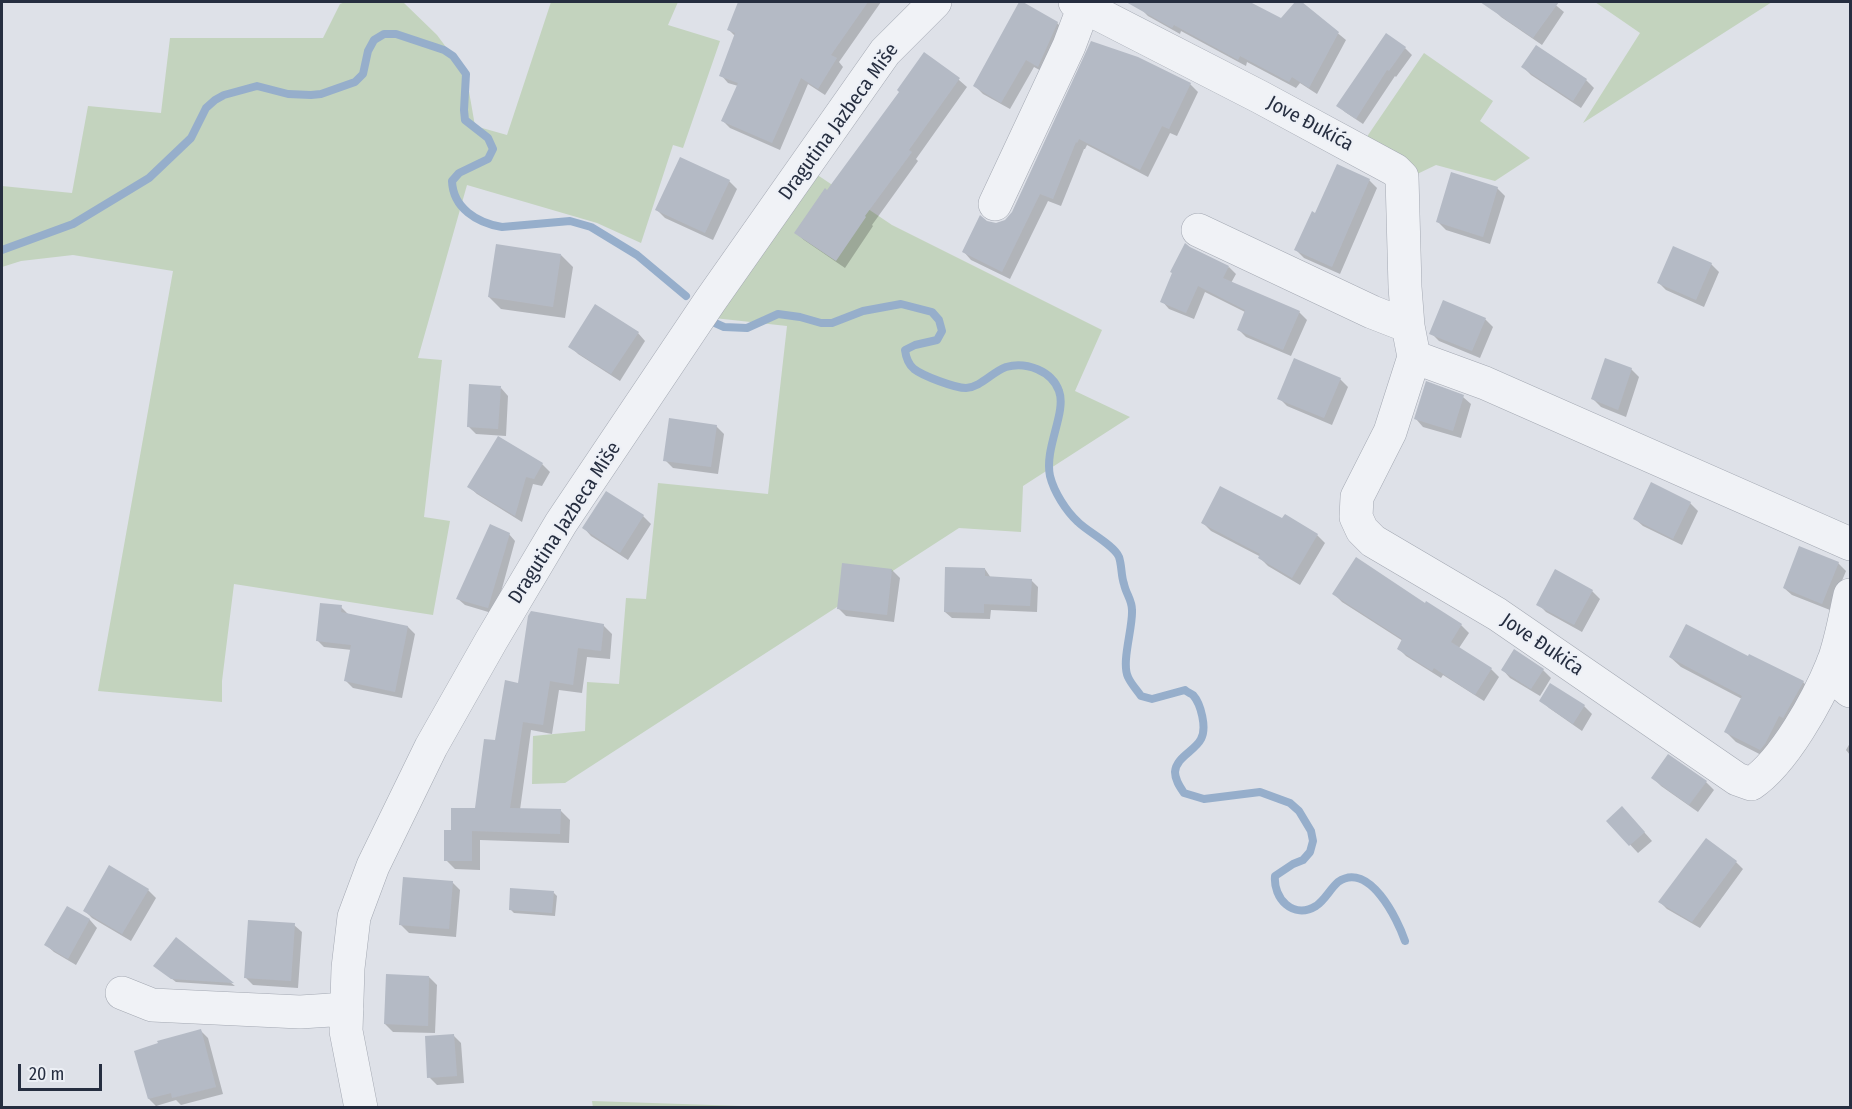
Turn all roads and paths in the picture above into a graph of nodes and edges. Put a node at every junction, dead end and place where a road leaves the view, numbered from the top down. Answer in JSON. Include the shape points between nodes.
{"nodes":[{"id":1,"x":935,"y":2,"type":"edge"},
{"id":2,"x":1079,"y":4,"type":"edge"},
{"id":3,"x":995,"y":204,"type":"dead end"},
{"id":4,"x":1198,"y":230,"type":"dead end"},
{"id":5,"x":1411,"y":341,"type":"junction"},
{"id":6,"x":1851,"y":544,"type":"edge"},
{"id":7,"x":1851,"y":595,"type":"edge"},
{"id":8,"x":1833,"y":662,"type":"junction"},
{"id":9,"x":1851,"y":691,"type":"edge"},
{"id":10,"x":122,"y":993,"type":"dead end"},
{"id":11,"x":347,"y":1009,"type":"junction"},
{"id":12,"x":361,"y":1107,"type":"edge"}],
"edges":[{"from":1,"to":11,"type":"street","name":"Dragutina Jazbeca Miše","via":[[885,52],[710,301],[561,523],[491,641],[431,747],[373,866],[354,917]]},
{"from":2,"to":3,"type":"street","name":"Jove Đukića","via":[[1069,46]]},
{"from":2,"to":5,"type":"street","name":"Jove Đukića","via":[[1260,97],[1402,177],[1405,287]]},
{"from":4,"to":5,"type":"street","via":[[1372,312]]},
{"from":5,"to":6,"type":"street","via":[[1485,384]]},
{"from":5,"to":8,"type":"street","name":"Jove Đukića","via":[[1389,432],[1358,497],[1356,517],[1373,541],[1497,614],[1737,779],[1751,784],[1761,778],[1799,730]]},
{"from":7,"to":8,"type":"street","name":"Jove Đukića"},
{"from":8,"to":9,"type":"street","via":[[1839,682]]},
{"from":10,"to":11,"type":"street","via":[[152,1005],[300,1012]]},
{"from":11,"to":12,"type":"street","name":"Dragutina Jazbeca Miše","via":[[346,1031]]}]}
